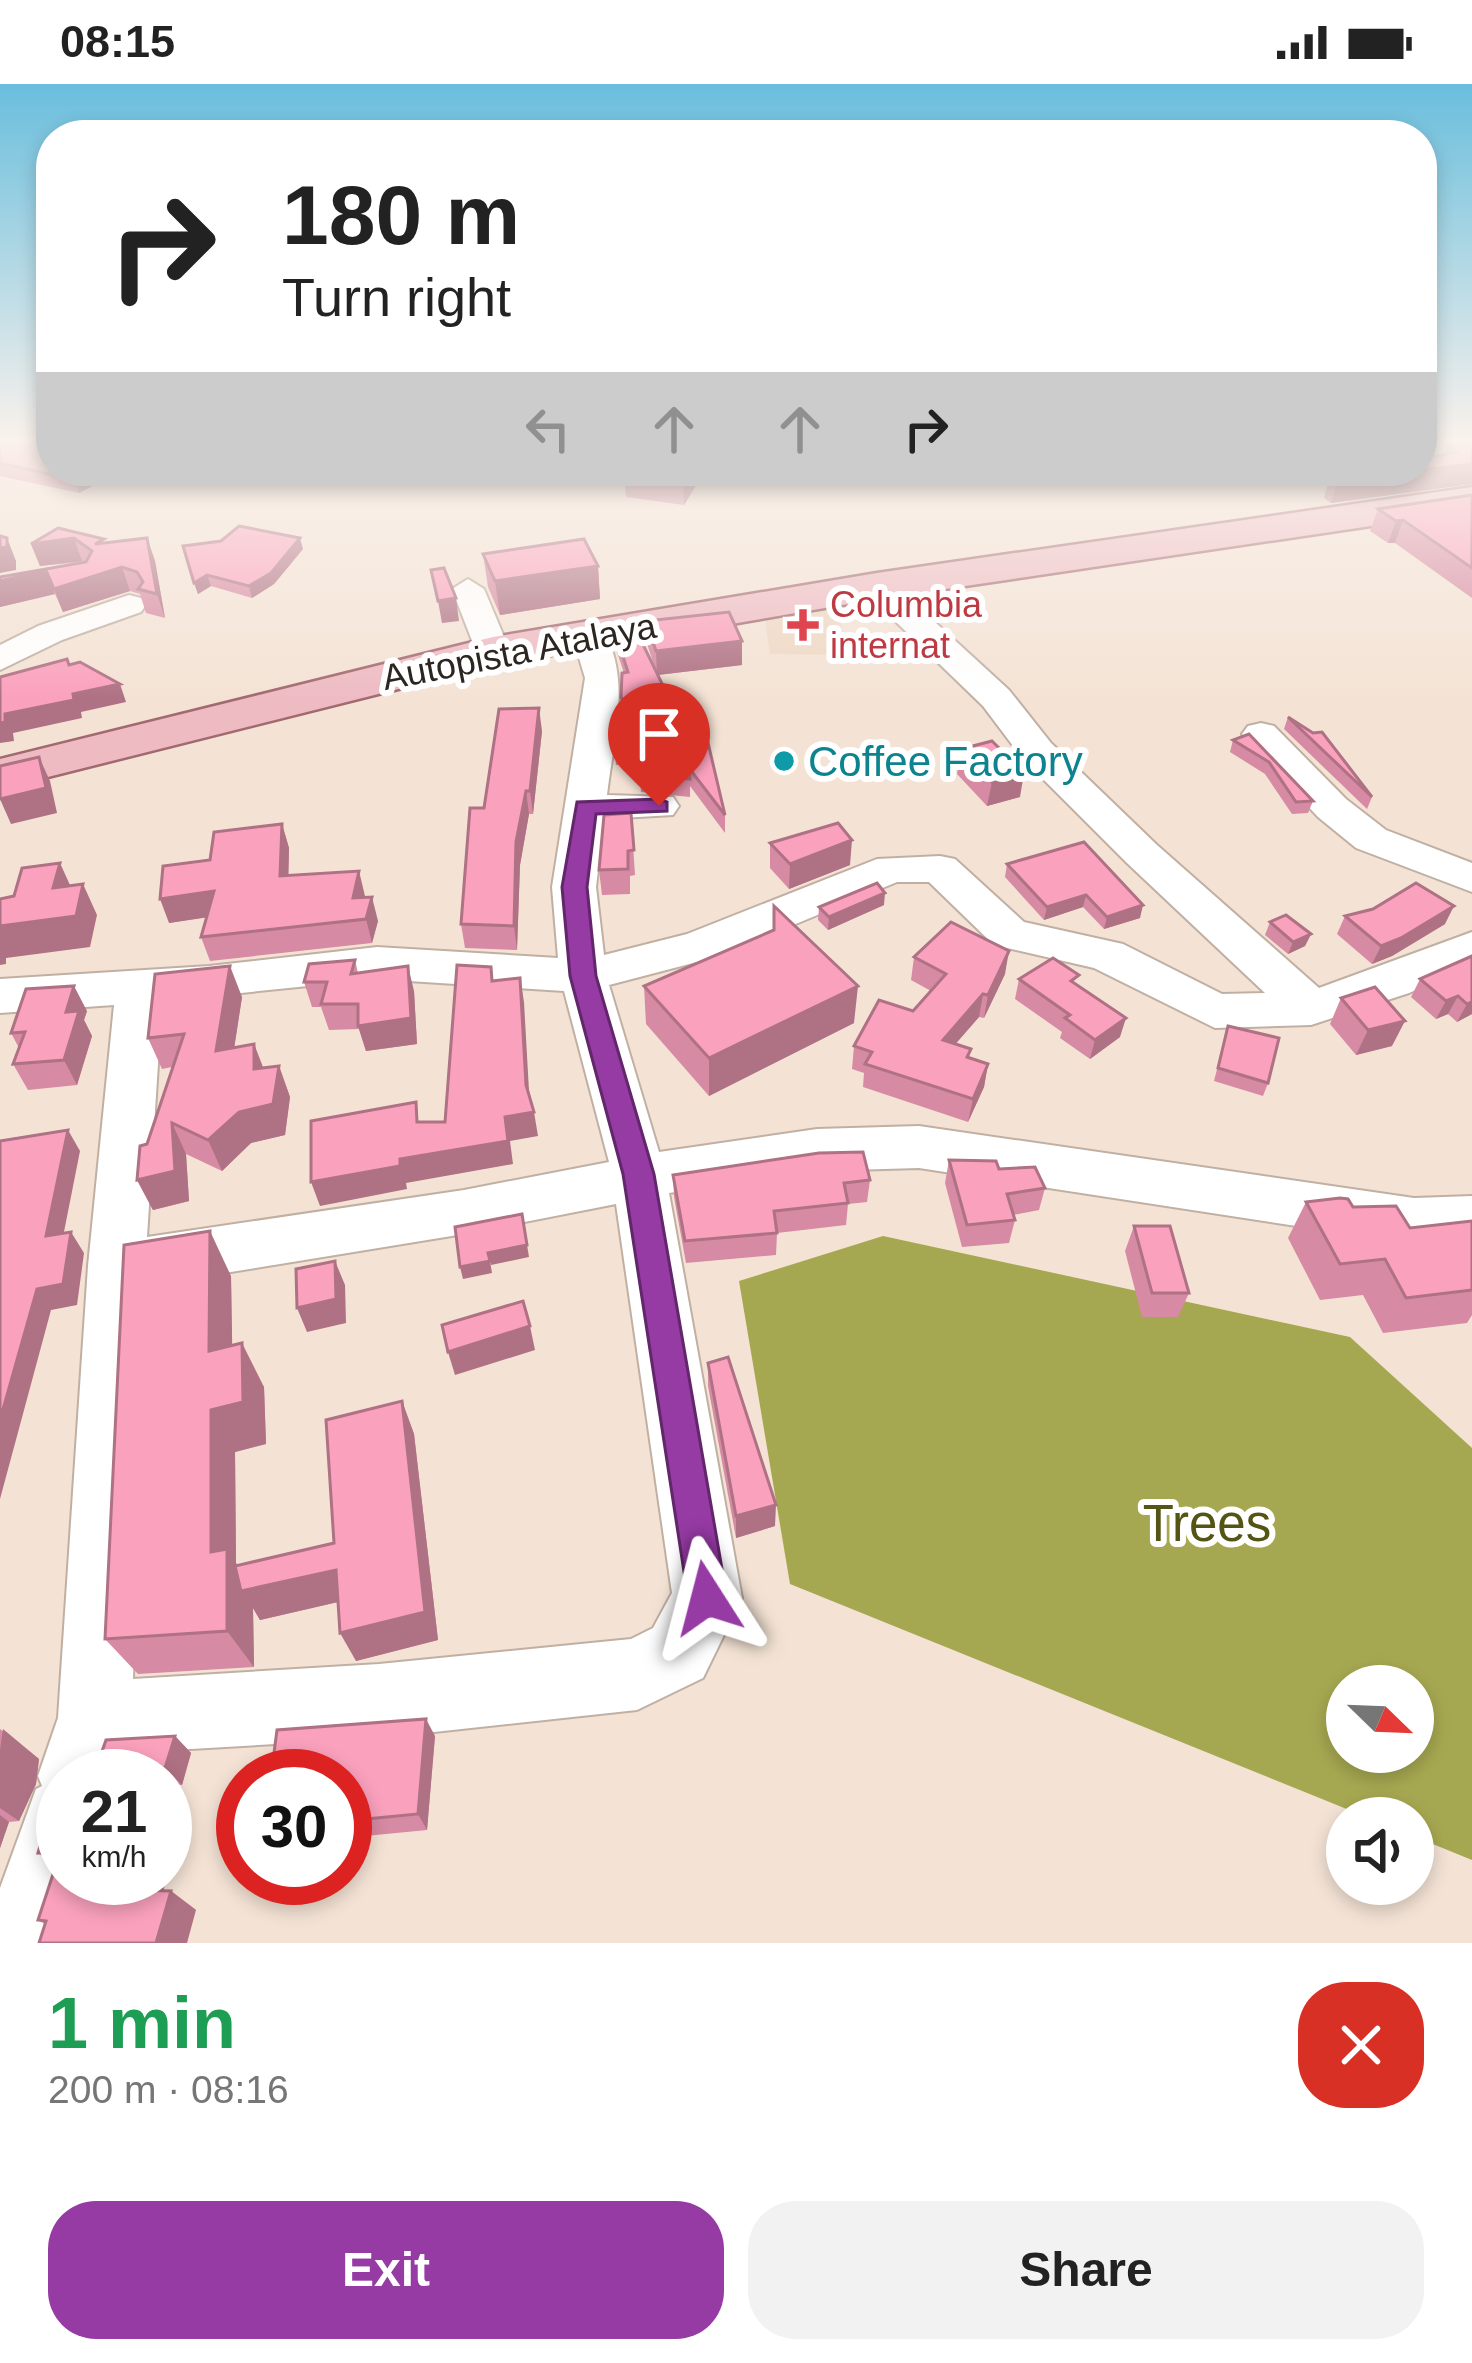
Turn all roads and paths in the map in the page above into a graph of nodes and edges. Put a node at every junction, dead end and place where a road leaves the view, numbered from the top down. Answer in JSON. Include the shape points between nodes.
{"nodes":[{"id":1,"x":1289,"y":526,"type":"edge"},
{"id":2,"x":877,"y":586,"type":"junction"},
{"id":3,"x":468,"y":590,"type":"dead end"},
{"id":4,"x":128,"y":605,"type":"dead end"},
{"id":5,"x":590,"y":634,"type":"junction"},
{"id":6,"x":494,"y":651,"type":"junction"},
{"id":7,"x":0,"y":659,"type":"edge"},
{"id":8,"x":1261,"y":734,"type":"dead end"},
{"id":9,"x":0,"y":774,"type":"edge"},
{"id":10,"x":659,"y":806,"type":"dead end"},
{"id":11,"x":586,"y":807,"type":"junction"},
{"id":12,"x":1472,"y":878,"type":"edge"},
{"id":13,"x":1472,"y":946,"type":"edge"},
{"id":14,"x":583,"y":976,"type":"junction"},
{"id":15,"x":139,"y":987,"type":"junction"},
{"id":16,"x":0,"y":996,"type":"edge"},
{"id":17,"x":1311,"y":1008,"type":"junction"},
{"id":18,"x":639,"y":1174,"type":"junction"},
{"id":19,"x":1472,"y":1219,"type":"edge"},
{"id":20,"x":117,"y":1266,"type":"junction"},
{"id":21,"x":85,"y":1747,"type":"edge"},
{"id":22,"x":36,"y":1900,"type":"edge"},
{"id":23,"x":22,"y":1943,"type":"edge"}],
"edges":[{"from":1,"to":2,"type":"main road","name":"Autopista Atalaya"},
{"from":2,"to":5,"type":"main road","name":"Autopista Atalaya"},
{"from":2,"to":17,"type":"street","via":[[996,698],[1036,751]]},
{"from":3,"to":6,"type":"street"},
{"from":4,"to":7,"type":"street"},
{"from":5,"to":6,"type":"main road","name":"Autopista Atalaya"},
{"from":5,"to":11,"type":"street","via":[[603,678]]},
{"from":6,"to":9,"type":"main road","name":"Autopista Atalaya"},
{"from":8,"to":12,"type":"street","via":[[1371,839]]},
{"from":10,"to":11,"type":"street"},
{"from":11,"to":14,"type":"street","via":[[574,887]]},
{"from":13,"to":17,"type":"street"},
{"from":14,"to":15,"type":"street","via":[[377,963]]},
{"from":14,"to":17,"type":"street","via":[[700,946],[892,868],[921,866],[940,868],[1010,934],[1107,955],[1215,1011]]},
{"from":14,"to":18,"type":"street"},
{"from":15,"to":16,"type":"street"},
{"from":15,"to":20,"type":"street"},
{"from":18,"to":19,"type":"street","via":[[817,1150],[919,1147],[1414,1221]]},
{"from":18,"to":20,"type":"street","via":[[464,1212]]},
{"from":18,"to":21,"type":"street","via":[[707,1598],[678,1653],[637,1674],[379,1701]]},
{"from":20,"to":21,"type":"street"},
{"from":22,"to":23,"type":"street"}]}
